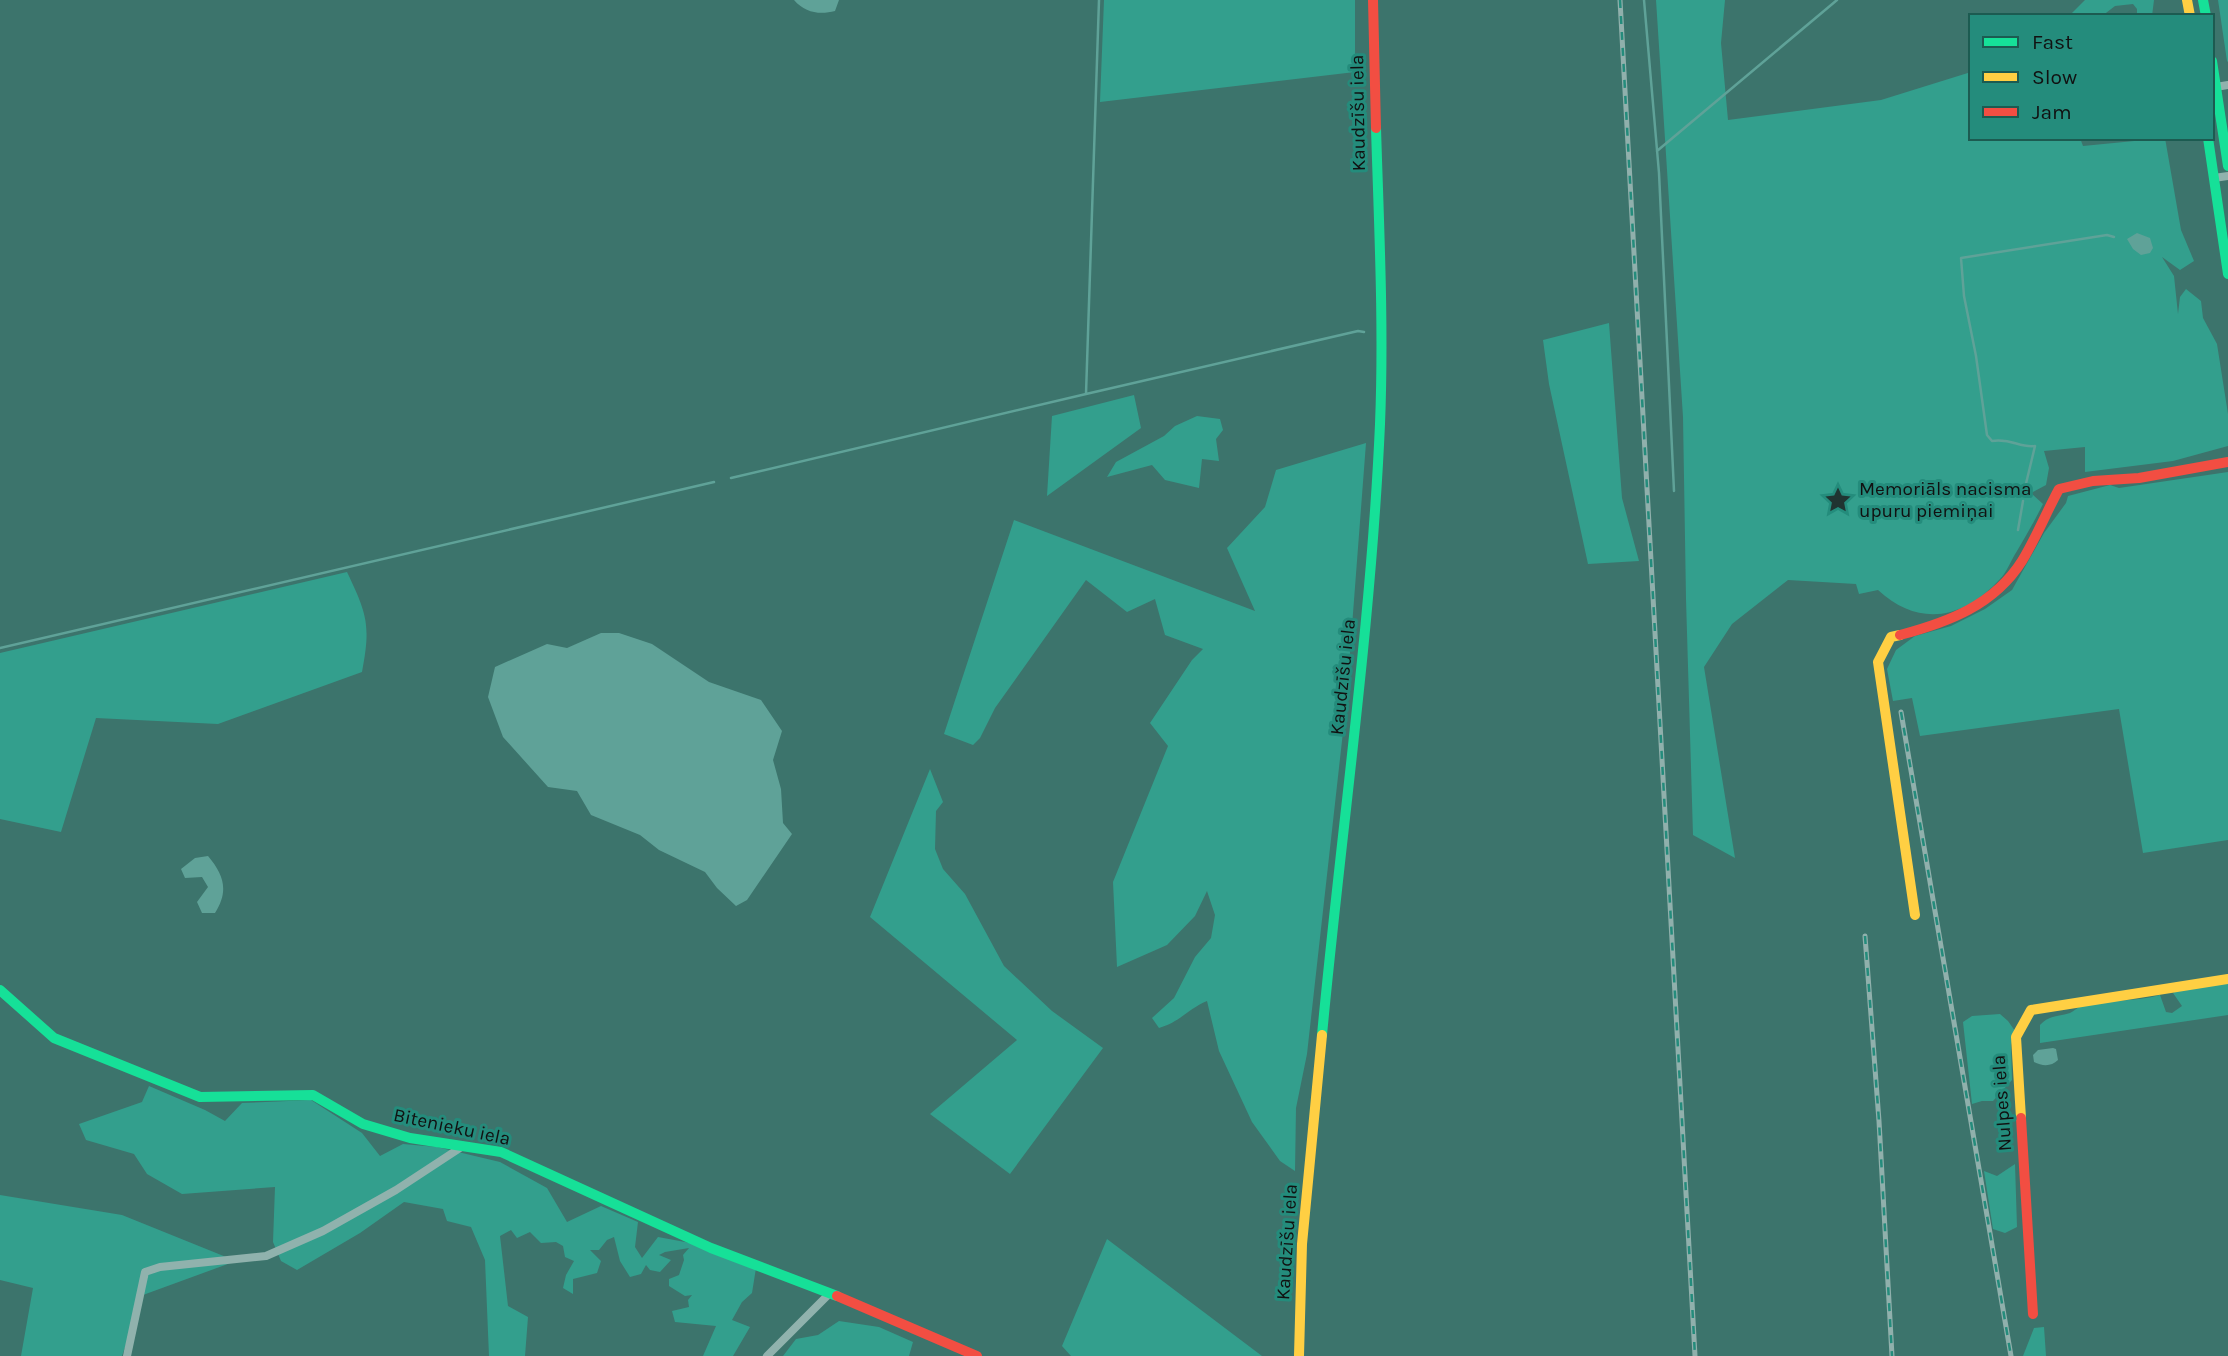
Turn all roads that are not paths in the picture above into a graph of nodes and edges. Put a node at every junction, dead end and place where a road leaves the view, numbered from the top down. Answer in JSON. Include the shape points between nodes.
{"nodes":[{"id":1,"x":1373,"y":0,"type":"edge"},
{"id":2,"x":2214,"y":68,"type":"edge"},
{"id":3,"x":2219,"y":86,"type":"edge"},
{"id":4,"x":2208,"y":140,"type":"edge"},
{"id":5,"x":2228,"y":166,"type":"edge"},
{"id":6,"x":2228,"y":176,"type":"edge"},
{"id":7,"x":2214,"y":178,"type":"junction"},
{"id":8,"x":2228,"y":274,"type":"edge"},
{"id":9,"x":2228,"y":462,"type":"edge"},
{"id":10,"x":1915,"y":915,"type":"dead end"},
{"id":11,"x":2228,"y":979,"type":"edge"},
{"id":12,"x":0,"y":990,"type":"edge"},
{"id":13,"x":463,"y":1146,"type":"junction"},
{"id":14,"x":830,"y":1293,"type":"junction"},
{"id":15,"x":2034,"y":1314,"type":"dead end"},
{"id":16,"x":127,"y":1356,"type":"edge"},
{"id":17,"x":767,"y":1356,"type":"edge"},
{"id":18,"x":977,"y":1356,"type":"edge"},
{"id":19,"x":1300,"y":1356,"type":"edge"}],
"edges":[{"from":1,"to":19,"type":"main road","name":"Kaudzīšu iela","via":[[1380,426],[1365,648],[1302,1244]]},
{"from":2,"to":3,"type":"main road"},
{"from":3,"to":5,"type":"main road"},
{"from":4,"to":7,"type":"main road"},
{"from":6,"to":7,"type":"street"},
{"from":7,"to":8,"type":"main road"},
{"from":9,"to":10,"type":"main road","via":[[2059,489],[2017,569],[1992,597],[1962,617],[1891,637],[1878,662]]},
{"from":11,"to":15,"type":"main road","name":"Nulpes iela","via":[[2031,1010],[2016,1037]]},
{"from":12,"to":13,"type":"main road","name":"Bitenieku iela","via":[[54,1038],[200,1097],[313,1095],[363,1124],[410,1138]]},
{"from":13,"to":14,"type":"main road","name":"Bitenieku iela","via":[[501,1152],[711,1248]]},
{"from":13,"to":16,"type":"street","via":[[323,1231],[267,1256],[145,1272]]},
{"from":14,"to":17,"type":"street"},
{"from":14,"to":18,"type":"main road","name":"Bitenieku iela"}]}
